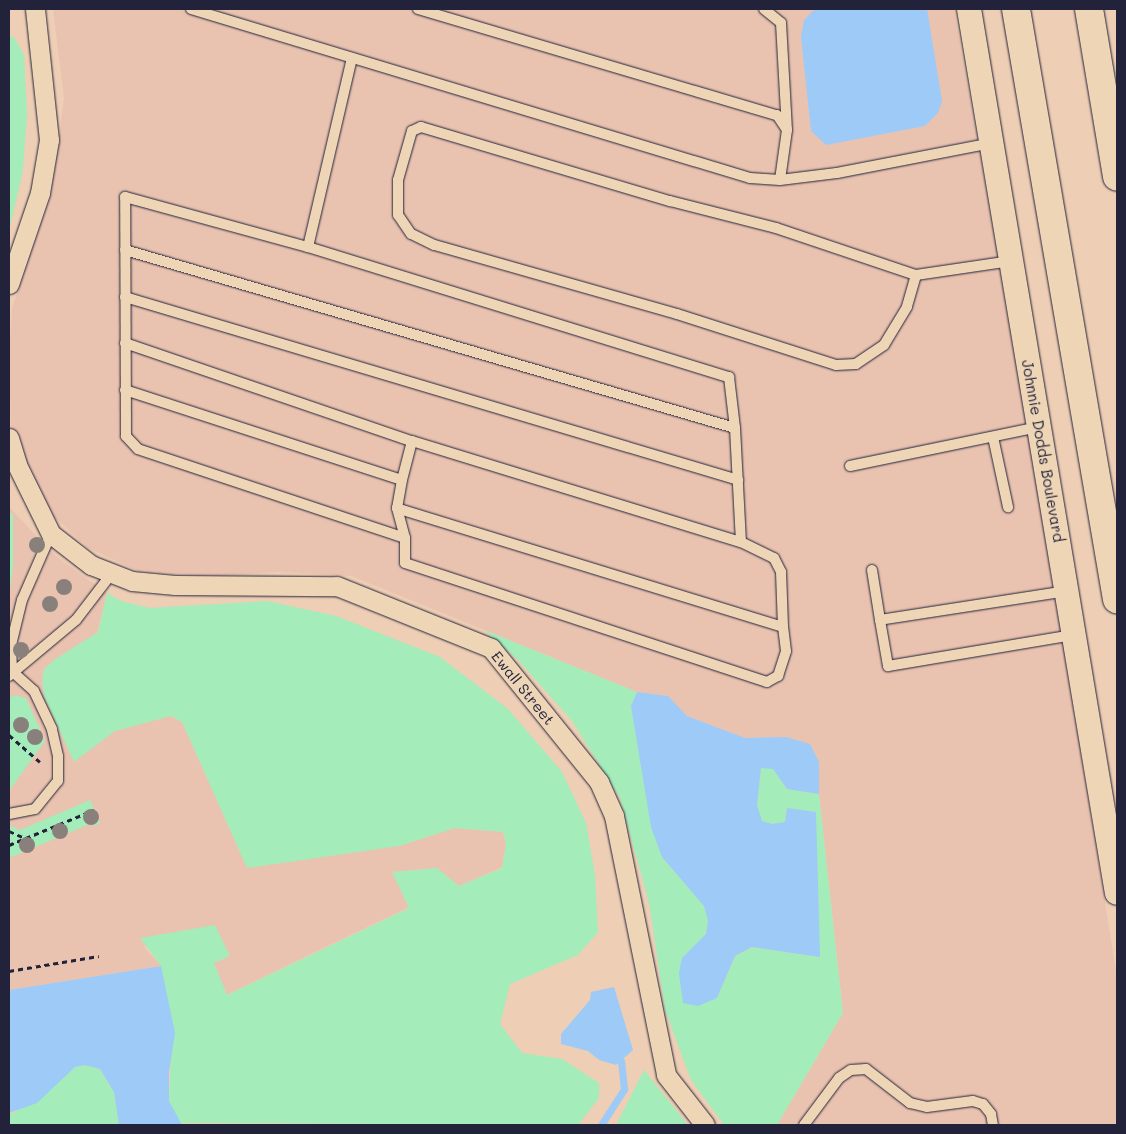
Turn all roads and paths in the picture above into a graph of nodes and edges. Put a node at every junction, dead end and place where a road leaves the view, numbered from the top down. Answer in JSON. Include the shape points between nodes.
{"nodes":[{"id":1,"x":35,"y":9,"type":"edge"},
{"id":2,"x":191,"y":9,"type":"edge"},
{"id":3,"x":418,"y":9,"type":"edge"},
{"id":4,"x":764,"y":9,"type":"edge"},
{"id":5,"x":969,"y":9,"type":"edge"},
{"id":6,"x":1016,"y":9,"type":"edge"},
{"id":7,"x":1089,"y":9,"type":"edge"},
{"id":8,"x":352,"y":58,"type":"junction"},
{"id":9,"x":788,"y":130,"type":"junction"},
{"id":10,"x":991,"y":143,"type":"junction"},
{"id":11,"x":1117,"y":177,"type":"edge"},
{"id":12,"x":780,"y":180,"type":"junction"},
{"id":13,"x":308,"y":247,"type":"junction"},
{"id":14,"x":125,"y":250,"type":"junction"},
{"id":15,"x":1011,"y":261,"type":"junction"},
{"id":16,"x":916,"y":274,"type":"junction"},
{"id":17,"x":9,"y":284,"type":"edge"},
{"id":18,"x":125,"y":297,"type":"junction"},
{"id":19,"x":125,"y":342,"type":"junction"},
{"id":20,"x":125,"y":390,"type":"junction"},
{"id":21,"x":1039,"y":427,"type":"junction"},
{"id":22,"x":736,"y":428,"type":"junction"},
{"id":23,"x":993,"y":436,"type":"junction"},
{"id":24,"x":9,"y":438,"type":"edge"},
{"id":25,"x":412,"y":441,"type":"junction"},
{"id":26,"x":850,"y":466,"type":"dead end"},
{"id":27,"x":402,"y":480,"type":"junction"},
{"id":28,"x":738,"y":480,"type":"junction"},
{"id":29,"x":1008,"y":507,"type":"dead end"},
{"id":30,"x":397,"y":508,"type":"junction"},
{"id":31,"x":51,"y":534,"type":"junction"},
{"id":32,"x":406,"y":538,"type":"junction"},
{"id":33,"x":741,"y":542,"type":"junction"},
{"id":34,"x":872,"y":570,"type":"dead end"},
{"id":35,"x":112,"y":573,"type":"junction"},
{"id":36,"x":1067,"y":591,"type":"junction"},
{"id":37,"x":1117,"y":599,"type":"edge"},
{"id":38,"x":880,"y":620,"type":"junction"},
{"id":39,"x":783,"y":627,"type":"junction"},
{"id":40,"x":1074,"y":635,"type":"junction"},
{"id":41,"x":11,"y":674,"type":"edge"},
{"id":42,"x":9,"y":735,"type":"edge"},
{"id":43,"x":58,"y":781,"type":"junction"},
{"id":44,"x":94,"y":810,"type":"dead end"},
{"id":45,"x":9,"y":814,"type":"edge"},
{"id":46,"x":9,"y":831,"type":"edge"},
{"id":47,"x":25,"y":838,"type":"junction"},
{"id":48,"x":9,"y":845,"type":"edge"},
{"id":49,"x":1117,"y":893,"type":"edge"},
{"id":50,"x":99,"y":956,"type":"dead end"},
{"id":51,"x":9,"y":971,"type":"edge"},
{"id":52,"x":704,"y":1125,"type":"edge"},
{"id":53,"x":804,"y":1125,"type":"edge"},
{"id":54,"x":993,"y":1125,"type":"edge"}],
"edges":[{"from":1,"to":17,"type":"street","via":[[49,140],[40,193]]},
{"from":2,"to":8,"type":"lane"},
{"from":3,"to":9,"type":"lane","via":[[777,115]]},
{"from":4,"to":9,"type":"lane","via":[[782,23]]},
{"from":5,"to":10,"type":"street","name":"Johnnie Dodds Boulevard"},
{"from":6,"to":37,"type":"highway"},
{"from":7,"to":11,"type":"highway"},
{"from":8,"to":12,"type":"lane","via":[[750,178]]},
{"from":8,"to":13,"type":"lane"},
{"from":9,"to":12,"type":"lane"},
{"from":10,"to":12,"type":"lane","via":[[837,173]]},
{"from":10,"to":15,"type":"street","name":"Johnnie Dodds Boulevard"},
{"from":13,"to":14,"type":"lane","via":[[125,196]]},
{"from":13,"to":22,"type":"lane","via":[[729,377]]},
{"from":14,"to":18,"type":"lane"},
{"from":14,"to":22,"type":"lane"},
{"from":15,"to":16,"type":"lane"},
{"from":15,"to":21,"type":"street","name":"Johnnie Dodds Boulevard"},
{"from":16,"to":16,"type":"lane","via":[[907,307],[884,345],[856,364],[836,365],[677,314],[434,245],[411,234],[398,215],[398,180],[412,132],[421,126],[670,201],[776,228]]},
{"from":18,"to":19,"type":"lane"},
{"from":18,"to":28,"type":"lane"},
{"from":19,"to":20,"type":"lane"},
{"from":19,"to":25,"type":"lane"},
{"from":20,"to":27,"type":"lane"},
{"from":20,"to":32,"type":"lane","via":[[126,436],[138,450]]},
{"from":21,"to":23,"type":"lane"},
{"from":21,"to":36,"type":"street","name":"Johnnie Dodds Boulevard"},
{"from":22,"to":28,"type":"lane"},
{"from":23,"to":26,"type":"lane"},
{"from":23,"to":29,"type":"lane"},
{"from":24,"to":31,"type":"street","via":[[17,465]]},
{"from":25,"to":27,"type":"lane"},
{"from":25,"to":33,"type":"lane"},
{"from":27,"to":30,"type":"lane"},
{"from":28,"to":33,"type":"lane"},
{"from":30,"to":32,"type":"lane"},
{"from":30,"to":39,"type":"lane"},
{"from":31,"to":35,"type":"street","name":"Ewall Street","via":[[91,565]]},
{"from":31,"to":41,"type":"lane","via":[[22,600],[11,645]]},
{"from":32,"to":39,"type":"lane","via":[[405,563],[767,682],[778,676],[786,651]]},
{"from":33,"to":39,"type":"lane","via":[[774,558],[781,572]]},
{"from":34,"to":38,"type":"lane"},
{"from":35,"to":41,"type":"lane","via":[[76,620]]},
{"from":35,"to":52,"type":"street","name":"Ewall Street","via":[[132,581],[175,586],[337,586],[491,648],[599,782],[614,816],[666,1075]]},
{"from":36,"to":38,"type":"lane"},
{"from":36,"to":40,"type":"street","name":"Johnnie Dodds Boulevard"},
{"from":38,"to":40,"type":"lane","via":[[888,666]]},
{"from":40,"to":49,"type":"street","name":"Johnnie Dodds Boulevard"},
{"from":41,"to":43,"type":"lane","via":[[34,691],[52,729],[58,756]]},
{"from":42,"to":43,"type":"path"},
{"from":43,"to":45,"type":"lane","via":[[35,809]]},
{"from":44,"to":47,"type":"path"},
{"from":46,"to":47,"type":"path"},
{"from":47,"to":48,"type":"path"},
{"from":50,"to":51,"type":"path"},
{"from":53,"to":54,"type":"lane","via":[[829,1088],[851,1070],[866,1070],[910,1103],[945,1107],[974,1101],[984,1104]]}]}
